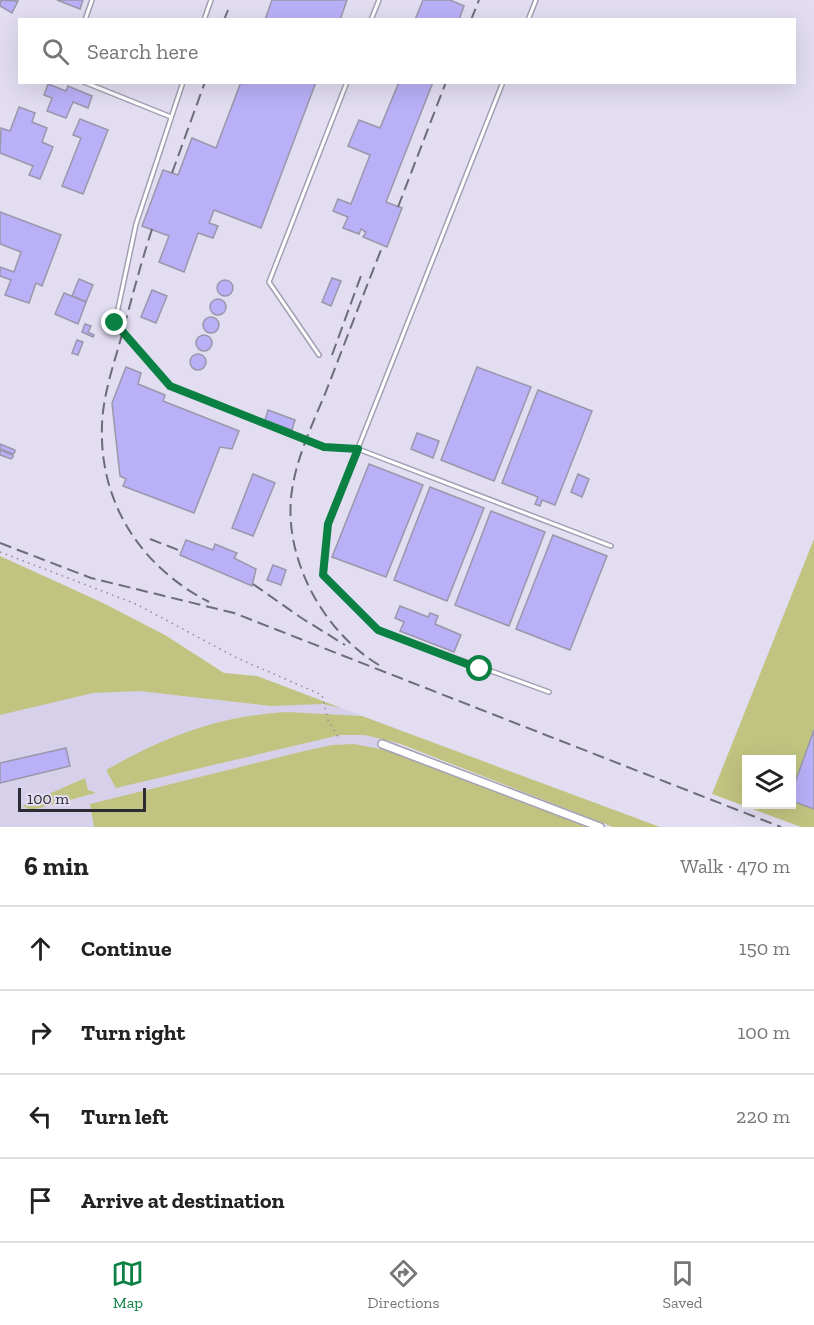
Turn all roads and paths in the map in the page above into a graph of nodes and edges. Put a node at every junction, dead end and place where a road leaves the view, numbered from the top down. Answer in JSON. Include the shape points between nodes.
{"nodes":[{"id":1,"x":92,"y":0,"type":"edge"},
{"id":2,"x":211,"y":0,"type":"edge"},
{"id":3,"x":379,"y":0,"type":"edge"},
{"id":4,"x":536,"y":0,"type":"edge"},
{"id":5,"x":86,"y":18,"type":"edge"},
{"id":6,"x":205,"y":18,"type":"edge"},
{"id":7,"x":372,"y":18,"type":"edge"},
{"id":8,"x":529,"y":18,"type":"edge"},
{"id":9,"x":89,"y":84,"type":"edge"},
{"id":10,"x":182,"y":84,"type":"edge"},
{"id":11,"x":345,"y":84,"type":"edge"},
{"id":12,"x":502,"y":84,"type":"edge"},
{"id":13,"x":172,"y":117,"type":"junction"},
{"id":14,"x":319,"y":355,"type":"dead end"},
{"id":15,"x":358,"y":449,"type":"junction"},
{"id":16,"x":611,"y":546,"type":"dead end"},
{"id":17,"x":0,"y":552,"type":"edge"},
{"id":18,"x":549,"y":693,"type":"dead end"},
{"id":19,"x":340,"y":740,"type":"dead end"},
{"id":20,"x":382,"y":744,"type":"dead end"},
{"id":21,"x":600,"y":827,"type":"edge"}],
"edges":[{"from":1,"to":5,"type":"lane"},
{"from":2,"to":6,"type":"lane"},
{"from":3,"to":7,"type":"lane"},
{"from":4,"to":8,"type":"lane"},
{"from":9,"to":13,"type":"lane"},
{"from":10,"to":13,"type":"lane"},
{"from":11,"to":14,"type":"lane","via":[[269,282]]},
{"from":12,"to":15,"type":"lane"},
{"from":13,"to":15,"type":"lane","via":[[136,224],[115,323],[170,386],[324,447]]},
{"from":15,"to":16,"type":"lane"},
{"from":15,"to":18,"type":"lane","via":[[328,524],[323,575],[378,630]]},
{"from":17,"to":19,"type":"path","via":[[136,604],[237,658],[322,695],[328,720]]},
{"from":20,"to":21,"type":"street"}]}
